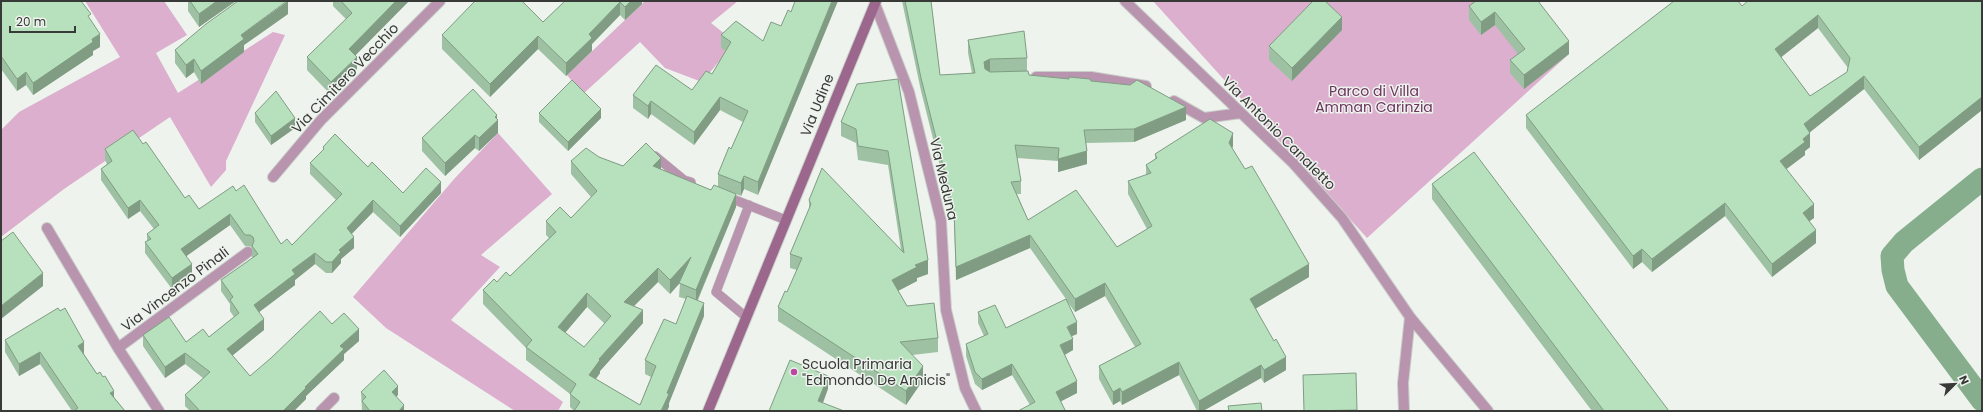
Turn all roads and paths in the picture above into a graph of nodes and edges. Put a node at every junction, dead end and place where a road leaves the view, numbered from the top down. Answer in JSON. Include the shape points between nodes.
{"nodes":[{"id":1,"x":440,"y":1,"type":"edge"},
{"id":2,"x":1125,"y":1,"type":"edge"},
{"id":3,"x":875,"y":2,"type":"edge"},
{"id":4,"x":1029,"y":77,"type":"edge"},
{"id":5,"x":1152,"y":89,"type":"edge"},
{"id":6,"x":1165,"y":96,"type":"edge"},
{"id":7,"x":1241,"y":113,"type":"junction"},
{"id":8,"x":655,"y":156,"type":"edge"},
{"id":9,"x":273,"y":177,"type":"dead end"},
{"id":10,"x":698,"y":185,"type":"edge"},
{"id":11,"x":720,"y":194,"type":"edge"},
{"id":12,"x":749,"y":205,"type":"junction"},
{"id":13,"x":786,"y":220,"type":"junction"},
{"id":14,"x":47,"y":228,"type":"dead end"},
{"id":15,"x":248,"y":252,"type":"dead end"},
{"id":16,"x":746,"y":317,"type":"junction"},
{"id":17,"x":1410,"y":317,"type":"junction"},
{"id":18,"x":118,"y":348,"type":"junction"},
{"id":19,"x":334,"y":398,"type":"dead end"},
{"id":20,"x":159,"y":411,"type":"edge"},
{"id":21,"x":321,"y":411,"type":"edge"},
{"id":22,"x":708,"y":411,"type":"edge"},
{"id":23,"x":976,"y":411,"type":"edge"},
{"id":24,"x":1404,"y":411,"type":"edge"},
{"id":25,"x":1488,"y":411,"type":"edge"}],
"edges":[{"from":1,"to":9,"type":"street","name":"Via Cimitero Vecchio","via":[[321,120]]},
{"from":2,"to":7,"type":"street","name":"Via Antonio Canaletto"},
{"from":3,"to":13,"type":"main road","name":"Via Udine"},
{"from":3,"to":23,"type":"street","name":"Via Meduna","via":[[909,92],[934,190],[941,221],[946,310],[965,388]]},
{"from":4,"to":5,"type":"street","via":[[1090,77]]},
{"from":6,"to":7,"type":"street","via":[[1204,118]]},
{"from":7,"to":17,"type":"street","name":"Via Antonio Canaletto","via":[[1293,163],[1342,218]]},
{"from":8,"to":10,"type":"lane","via":[[684,180]]},
{"from":11,"to":12,"type":"lane"},
{"from":12,"to":13,"type":"lane"},
{"from":12,"to":16,"type":"lane","via":[[716,292]]},
{"from":13,"to":16,"type":"main road","name":"Via Udine"},
{"from":14,"to":18,"type":"street","name":"Via Vincenzo Pinali"},
{"from":15,"to":18,"type":"street","name":"Via Vincenzo Pinali"},
{"from":16,"to":22,"type":"main road","name":"Via Udine"},
{"from":17,"to":24,"type":"street","via":[[1403,383]]},
{"from":17,"to":25,"type":"street","name":"Via Antonio Canaletto"},
{"from":18,"to":20,"type":"street","name":"Via Vincenzo Pinali"},
{"from":19,"to":21,"type":"street"}]}
